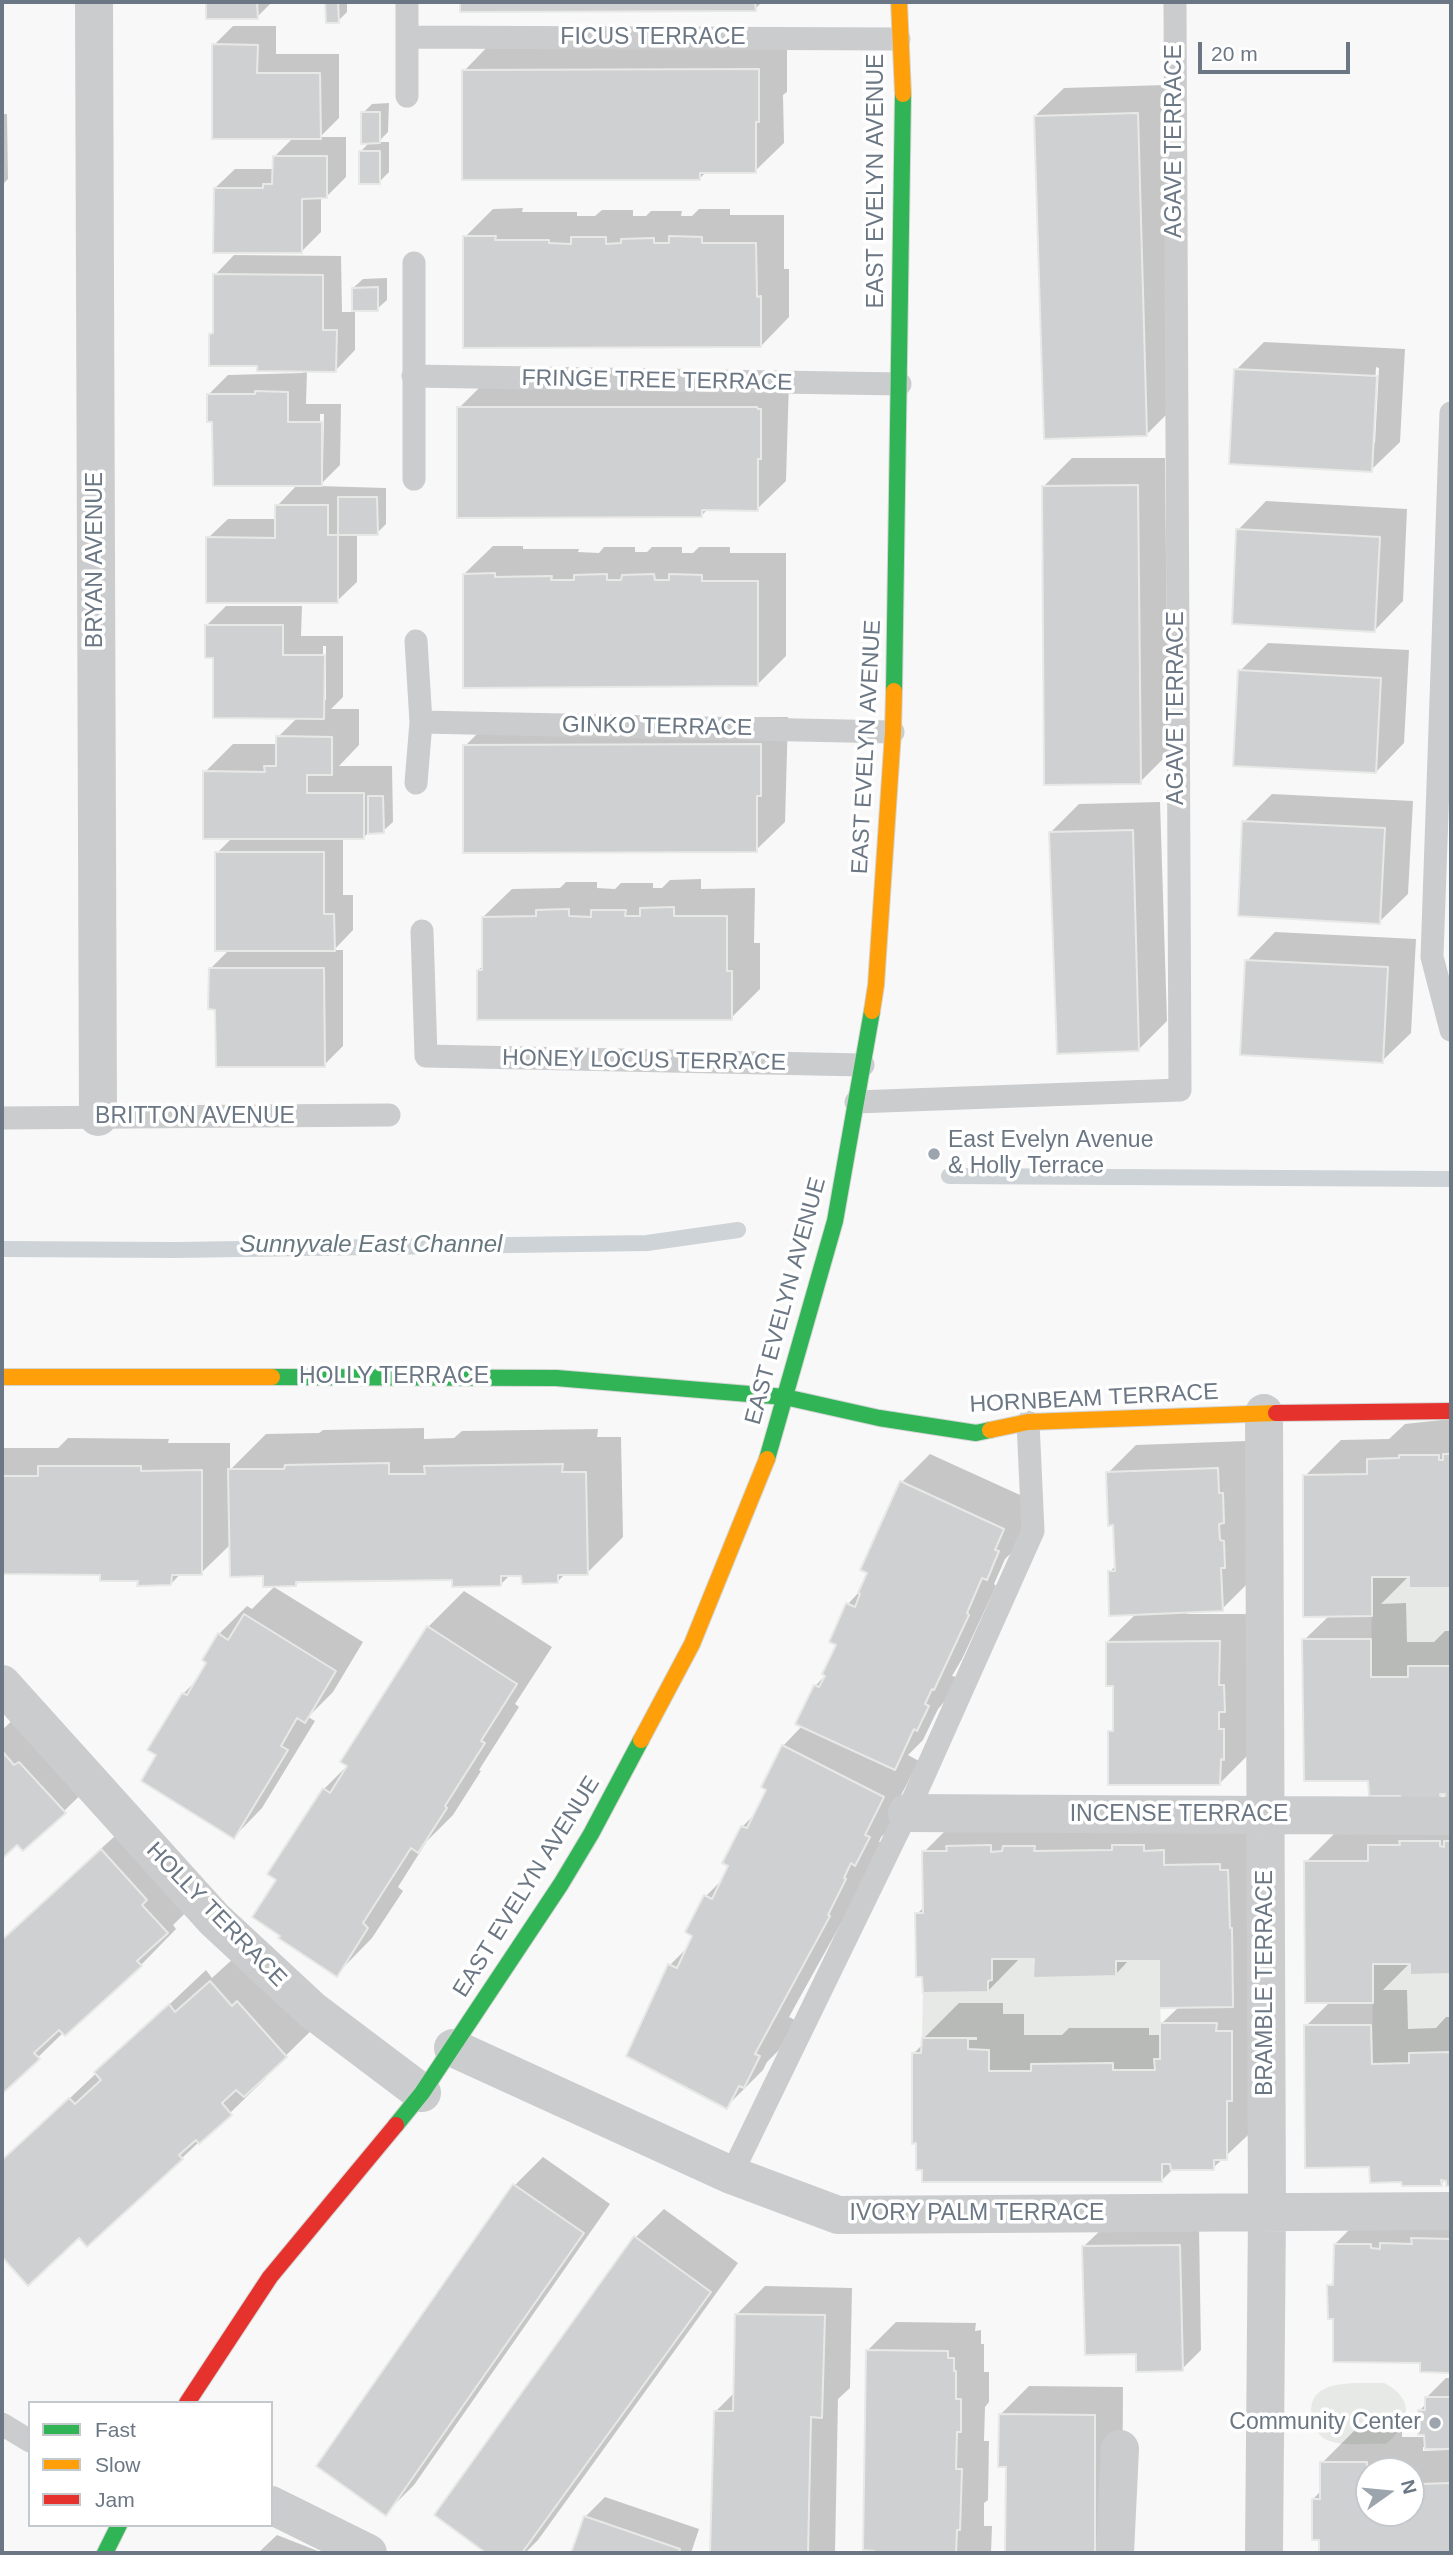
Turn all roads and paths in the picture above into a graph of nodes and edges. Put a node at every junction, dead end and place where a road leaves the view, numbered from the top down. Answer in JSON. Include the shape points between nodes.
{"nodes":[{"id":1,"x":94,"y":2,"type":"edge"},
{"id":2,"x":407,"y":2,"type":"edge"},
{"id":3,"x":899,"y":2,"type":"edge"},
{"id":4,"x":1175,"y":2,"type":"edge"},
{"id":5,"x":407,"y":37,"type":"junction"},
{"id":6,"x":899,"y":39,"type":"junction"},
{"id":7,"x":407,"y":96,"type":"dead end"},
{"id":8,"x":414,"y":263,"type":"dead end"},
{"id":9,"x":413,"y":376,"type":"junction"},
{"id":10,"x":900,"y":384,"type":"junction"},
{"id":11,"x":1451,"y":413,"type":"edge"},
{"id":12,"x":414,"y":479,"type":"dead end"},
{"id":13,"x":416,"y":641,"type":"dead end"},
{"id":14,"x":421,"y":722,"type":"junction"},
{"id":15,"x":894,"y":732,"type":"junction"},
{"id":16,"x":416,"y":783,"type":"dead end"},
{"id":17,"x":422,"y":931,"type":"dead end"},
{"id":18,"x":1451,"y":1030,"type":"edge"},
{"id":19,"x":863,"y":1065,"type":"junction"},
{"id":20,"x":856,"y":1102,"type":"junction"},
{"id":21,"x":389,"y":1115,"type":"dead end"},
{"id":22,"x":98,"y":1117,"type":"junction"},
{"id":23,"x":2,"y":1118,"type":"edge"},
{"id":24,"x":2,"y":1377,"type":"edge"},
{"id":25,"x":785,"y":1397,"type":"junction"},
{"id":26,"x":1451,"y":1411,"type":"edge"},
{"id":27,"x":1264,"y":1413,"type":"junction"},
{"id":28,"x":1028,"y":1422,"type":"junction"},
{"id":29,"x":2,"y":1684,"type":"edge"},
{"id":30,"x":907,"y":1813,"type":"junction"},
{"id":31,"x":1265,"y":1815,"type":"junction"},
{"id":32,"x":1451,"y":1816,"type":"edge"},
{"id":33,"x":453,"y":2048,"type":"junction"},
{"id":34,"x":422,"y":2093,"type":"junction"},
{"id":35,"x":731,"y":2175,"type":"junction"},
{"id":36,"x":1451,"y":2211,"type":"edge"},
{"id":37,"x":1266,"y":2213,"type":"junction"},
{"id":38,"x":188,"y":2401,"type":"edge"},
{"id":39,"x":2,"y":2425,"type":"edge"},
{"id":40,"x":28,"y":2440,"type":"edge"},
{"id":41,"x":1120,"y":2449,"type":"dead end"},
{"id":42,"x":273,"y":2506,"type":"edge"},
{"id":43,"x":119,"y":2527,"type":"edge"},
{"id":44,"x":105,"y":2553,"type":"edge"},
{"id":45,"x":368,"y":2553,"type":"edge"},
{"id":46,"x":1115,"y":2553,"type":"edge"},
{"id":47,"x":1264,"y":2553,"type":"edge"}],
"edges":[{"from":1,"to":22,"type":"street","name":"BRYAN AVENUE"},
{"from":2,"to":5,"type":"lane"},
{"from":3,"to":6,"type":"main road","name":"EAST EVELYN AVENUE"},
{"from":4,"to":20,"type":"lane","name":"AGAVE TERRACE","via":[[1180,1090]]},
{"from":5,"to":6,"type":"lane","name":"FICUS TERRACE"},
{"from":5,"to":7,"type":"lane"},
{"from":6,"to":10,"type":"main road","name":"EAST EVELYN AVENUE","via":[[903,87]]},
{"from":8,"to":9,"type":"lane"},
{"from":9,"to":10,"type":"lane","name":"FRINGE TREE TERRACE"},
{"from":9,"to":12,"type":"lane"},
{"from":10,"to":15,"type":"main road","name":"EAST EVELYN AVENUE"},
{"from":11,"to":18,"type":"lane","via":[[1432,957]]},
{"from":13,"to":14,"type":"lane"},
{"from":14,"to":15,"type":"lane","name":"GINKO TERRACE"},
{"from":14,"to":16,"type":"lane"},
{"from":15,"to":19,"type":"main road","name":"EAST EVELYN AVENUE","via":[[876,985]]},
{"from":17,"to":19,"type":"lane","name":"HONEY LOCUS TERRACE","via":[[426,1056]]},
{"from":19,"to":20,"type":"main road","name":"EAST EVELYN AVENUE"},
{"from":20,"to":25,"type":"main road","name":"EAST EVELYN AVENUE","via":[[835,1222]]},
{"from":21,"to":22,"type":"lane","name":"BRITTON AVENUE"},
{"from":22,"to":23,"type":"lane","name":"BRITTON AVENUE"},
{"from":24,"to":25,"type":"main road","name":"HOLLY TERRACE","via":[[556,1378]]},
{"from":25,"to":28,"type":"main road","name":"HORNBEAM TERRACE","via":[[976,1433]]},
{"from":25,"to":33,"type":"main road","name":"EAST EVELYN AVENUE","via":[[765,1465],[692,1644],[591,1834]]},
{"from":26,"to":27,"type":"main road","name":"HORNBEAM TERRACE"},
{"from":27,"to":28,"type":"main road","name":"HORNBEAM TERRACE"},
{"from":27,"to":31,"type":"street","name":"BRAMBLE TERRACE"},
{"from":28,"to":30,"type":"lane","via":[[1033,1531]]},
{"from":29,"to":34,"type":"street","name":"HOLLY TERRACE","via":[[214,1919],[312,2010]]},
{"from":30,"to":31,"type":"street","name":"INCENSE TERRACE"},
{"from":30,"to":35,"type":"lane"},
{"from":31,"to":32,"type":"street","name":"INCENSE TERRACE"},
{"from":31,"to":37,"type":"street","name":"BRAMBLE TERRACE"},
{"from":33,"to":34,"type":"main road","name":"EAST EVELYN AVENUE"},
{"from":33,"to":35,"type":"street","name":"IVORY PALM TERRACE"},
{"from":34,"to":38,"type":"main road","name":"EAST EVELYN AVENUE","via":[[270,2277]]},
{"from":35,"to":37,"type":"street","name":"IVORY PALM TERRACE","via":[[838,2215]]},
{"from":36,"to":37,"type":"street","name":"IVORY PALM TERRACE"},
{"from":37,"to":47,"type":"street","name":"BRAMBLE TERRACE"},
{"from":39,"to":40,"type":"lane"},
{"from":41,"to":46,"type":"street"},
{"from":42,"to":45,"type":"street"},
{"from":43,"to":44,"type":"main road"}]}
